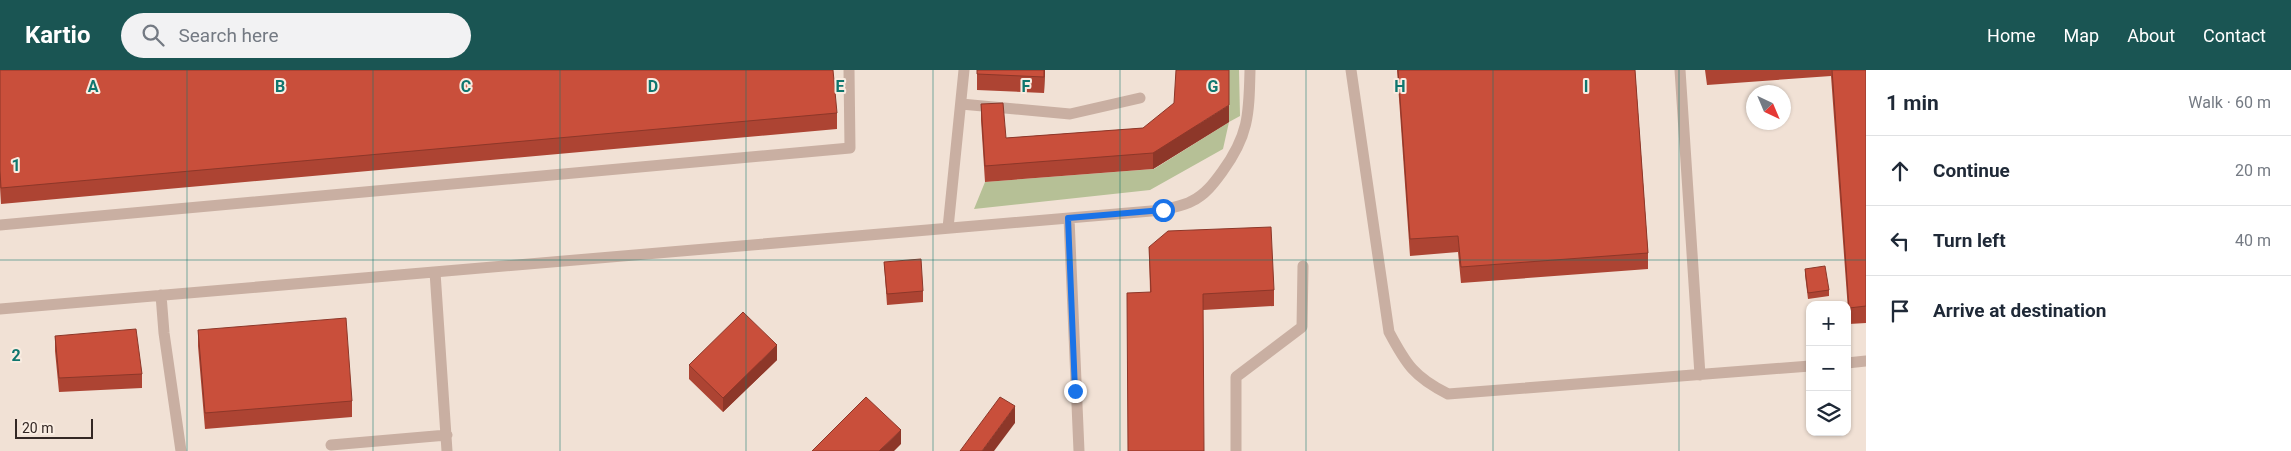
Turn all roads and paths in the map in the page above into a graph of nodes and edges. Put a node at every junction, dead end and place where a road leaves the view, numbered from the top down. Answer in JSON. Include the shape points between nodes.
{"nodes":[{"id":1,"x":850,"y":70,"type":"edge"},
{"id":2,"x":964,"y":70,"type":"edge"},
{"id":3,"x":1250,"y":70,"type":"edge"},
{"id":4,"x":1351,"y":70,"type":"edge"},
{"id":5,"x":1680,"y":70,"type":"edge"},
{"id":6,"x":1140,"y":98,"type":"dead end"},
{"id":7,"x":961,"y":104,"type":"junction"},
{"id":8,"x":1068,"y":218,"type":"junction"},
{"id":9,"x":0,"y":225,"type":"edge"},
{"id":10,"x":948,"y":228,"type":"junction"},
{"id":11,"x":1303,"y":266,"type":"dead end"},
{"id":12,"x":435,"y":272,"type":"junction"},
{"id":13,"x":161,"y":296,"type":"junction"},
{"id":14,"x":0,"y":309,"type":"edge"},
{"id":15,"x":1866,"y":361,"type":"edge"},
{"id":16,"x":1851,"y":363,"type":"edge"},
{"id":17,"x":1806,"y":366,"type":"edge"},
{"id":18,"x":1700,"y":375,"type":"junction"},
{"id":19,"x":447,"y":435,"type":"junction"},
{"id":20,"x":331,"y":445,"type":"dead end"},
{"id":21,"x":181,"y":451,"type":"edge"},
{"id":22,"x":447,"y":451,"type":"edge"},
{"id":23,"x":1079,"y":451,"type":"edge"},
{"id":24,"x":1236,"y":451,"type":"edge"}],
"edges":[{"from":1,"to":9,"type":"lane","via":[[850,148]]},
{"from":2,"to":7,"type":"lane"},
{"from":3,"to":8,"type":"lane","via":[[1249,109],[1242,140],[1212,186],[1192,202],[1163,210]]},
{"from":4,"to":18,"type":"lane","via":[[1388,332],[1403,359],[1426,383],[1448,394]]},
{"from":5,"to":18,"type":"lane"},
{"from":6,"to":7,"type":"lane","via":[[1070,114]]},
{"from":7,"to":10,"type":"lane"},
{"from":8,"to":10,"type":"lane"},
{"from":8,"to":23,"type":"lane"},
{"from":10,"to":12,"type":"lane"},
{"from":11,"to":24,"type":"lane","via":[[1302,327],[1236,377]]},
{"from":12,"to":13,"type":"lane"},
{"from":12,"to":19,"type":"lane"},
{"from":13,"to":14,"type":"lane"},
{"from":13,"to":21,"type":"lane"},
{"from":15,"to":16,"type":"lane"},
{"from":17,"to":18,"type":"lane"},
{"from":19,"to":20,"type":"lane"},
{"from":19,"to":22,"type":"lane"}]}
